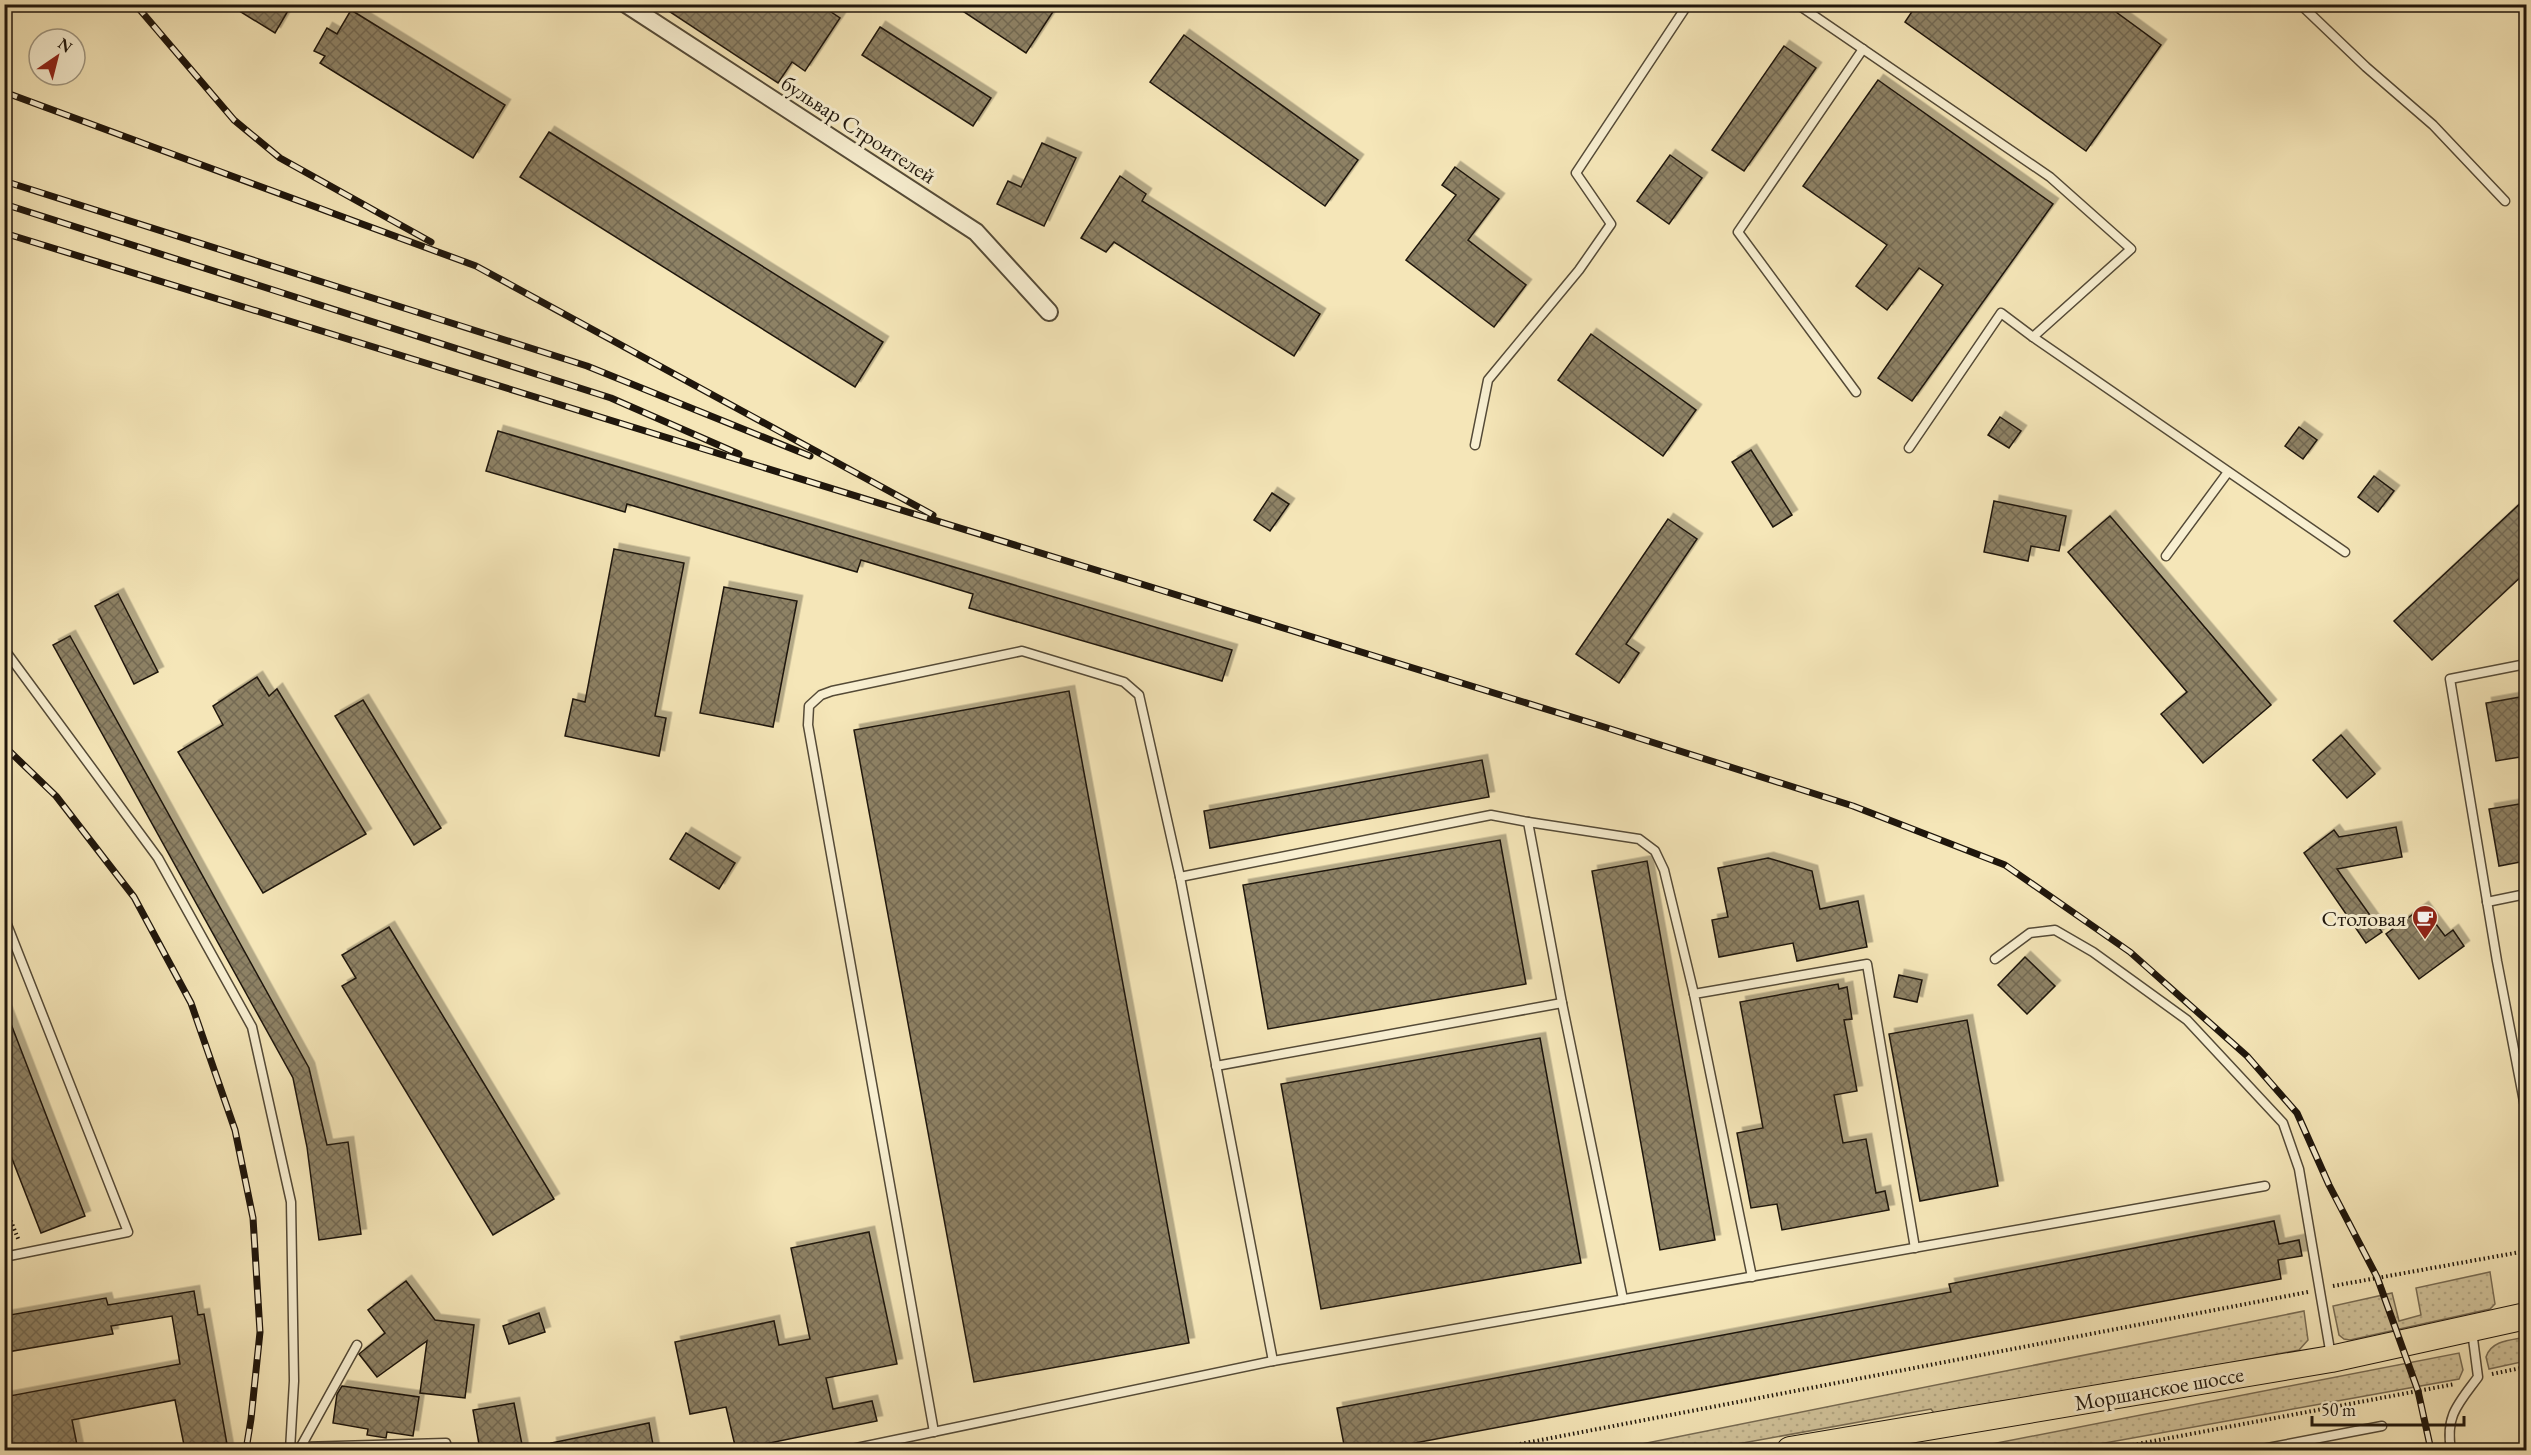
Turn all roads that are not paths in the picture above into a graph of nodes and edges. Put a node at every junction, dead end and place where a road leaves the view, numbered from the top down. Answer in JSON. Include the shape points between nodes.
{"nodes":[{"id":1,"x":626,"y":4,"type":"edge"},
{"id":2,"x":1688,"y":4,"type":"edge"},
{"id":3,"x":1797,"y":4,"type":"edge"},
{"id":4,"x":2300,"y":4,"type":"edge"},
{"id":5,"x":1863,"y":50,"type":"junction"},
{"id":6,"x":2505,"y":201,"type":"dead end"},
{"id":7,"x":1048,"y":312,"type":"dead end"},
{"id":8,"x":2033,"y":337,"type":"junction"},
{"id":9,"x":1856,"y":392,"type":"dead end"},
{"id":10,"x":1475,"y":445,"type":"dead end"},
{"id":11,"x":1909,"y":448,"type":"dead end"},
{"id":12,"x":2229,"y":472,"type":"junction"},
{"id":13,"x":2345,"y":552,"type":"dead end"},
{"id":14,"x":2166,"y":556,"type":"dead end"},
{"id":15,"x":4,"y":649,"type":"edge"},
{"id":16,"x":2526,"y":664,"type":"edge"},
{"id":17,"x":1528,"y":822,"type":"junction"},
{"id":18,"x":1180,"y":877,"type":"junction"},
{"id":19,"x":2526,"y":894,"type":"edge"},
{"id":20,"x":2487,"y":902,"type":"junction"},
{"id":21,"x":4,"y":917,"type":"edge"},
{"id":22,"x":15,"y":944,"type":"junction"},
{"id":23,"x":4,"y":948,"type":"edge"},
{"id":24,"x":1995,"y":959,"type":"dead end"},
{"id":25,"x":1694,"y":994,"type":"junction"},
{"id":26,"x":1562,"y":1003,"type":"junction"},
{"id":27,"x":1216,"y":1066,"type":"junction"},
{"id":28,"x":2526,"y":1106,"type":"edge"},
{"id":29,"x":2265,"y":1186,"type":"dead end"},
{"id":30,"x":1915,"y":1248,"type":"junction"},
{"id":31,"x":4,"y":1257,"type":"edge"},
{"id":32,"x":1752,"y":1277,"type":"junction"},
{"id":33,"x":1623,"y":1299,"type":"junction"},
{"id":34,"x":2526,"y":1316,"type":"edge"},
{"id":35,"x":2472,"y":1330,"type":"junction"},
{"id":36,"x":357,"y":1345,"type":"dead end"},
{"id":37,"x":2331,"y":1359,"type":"junction"},
{"id":38,"x":1274,"y":1362,"type":"junction"},
{"id":39,"x":2382,"y":1426,"type":"dead end"},
{"id":40,"x":934,"y":1432,"type":"junction"},
{"id":41,"x":299,"y":1449,"type":"edge"},
{"id":42,"x":291,"y":1450,"type":"edge"},
{"id":43,"x":448,"y":1450,"type":"edge"},
{"id":44,"x":847,"y":1450,"type":"edge"},
{"id":45,"x":1790,"y":1450,"type":"edge"},
{"id":46,"x":2257,"y":1450,"type":"edge"},
{"id":47,"x":2451,"y":1450,"type":"edge"}],
"edges":[{"from":1,"to":7,"type":"street","name":"бульвар Строителей","via":[[976,232]]},
{"from":2,"to":10,"type":"lane","via":[[1576,173],[1611,224],[1579,270],[1488,380]]},
{"from":3,"to":5,"type":"lane"},
{"from":4,"to":6,"type":"lane","via":[[2433,125]]},
{"from":5,"to":8,"type":"lane","via":[[2050,177],[2131,249]]},
{"from":5,"to":9,"type":"lane","via":[[1738,232]]},
{"from":8,"to":11,"type":"lane","via":[[2001,313]]},
{"from":8,"to":12,"type":"lane"},
{"from":12,"to":13,"type":"lane"},
{"from":12,"to":14,"type":"lane"},
{"from":15,"to":42,"type":"lane","via":[[158,858],[252,1027],[291,1202]]},
{"from":16,"to":20,"type":"lane","via":[[2450,679]]},
{"from":17,"to":18,"type":"lane","via":[[1491,815]]},
{"from":17,"to":25,"type":"lane","via":[[1639,839],[1651,846],[1664,870]]},
{"from":17,"to":26,"type":"lane"},
{"from":18,"to":27,"type":"lane"},
{"from":18,"to":40,"type":"lane","via":[[1139,695],[1124,682],[1022,651],[832,692],[821,695],[809,706],[808,725]]},
{"from":19,"to":20,"type":"lane"},
{"from":20,"to":28,"type":"lane"},
{"from":21,"to":22,"type":"lane"},
{"from":22,"to":23,"type":"lane"},
{"from":22,"to":31,"type":"lane","via":[[128,1232]]},
{"from":24,"to":37,"type":"lane","via":[[2030,933],[2055,930],[2093,952],[2187,1020],[2283,1123],[2300,1169]]},
{"from":25,"to":30,"type":"lane","via":[[1867,964]]},
{"from":25,"to":32,"type":"lane"},
{"from":26,"to":27,"type":"lane"},
{"from":26,"to":33,"type":"lane"},
{"from":27,"to":38,"type":"lane"},
{"from":29,"to":30,"type":"lane"},
{"from":30,"to":32,"type":"lane"},
{"from":32,"to":33,"type":"lane"},
{"from":33,"to":38,"type":"lane"},
{"from":34,"to":35,"type":"main road","name":"Моршанское шоссе"},
{"from":35,"to":37,"type":"main road","name":"Моршанское шоссе"},
{"from":35,"to":47,"type":"lane","via":[[2478,1377],[2454,1409],[2450,1422]]},
{"from":36,"to":41,"type":"lane"},
{"from":37,"to":45,"type":"main road","name":"Моршанское шоссе"},
{"from":38,"to":40,"type":"lane"},
{"from":39,"to":46,"type":"lane"},
{"from":40,"to":44,"type":"lane"},
{"from":41,"to":43,"type":"lane","via":[[446,1443]]}]}
